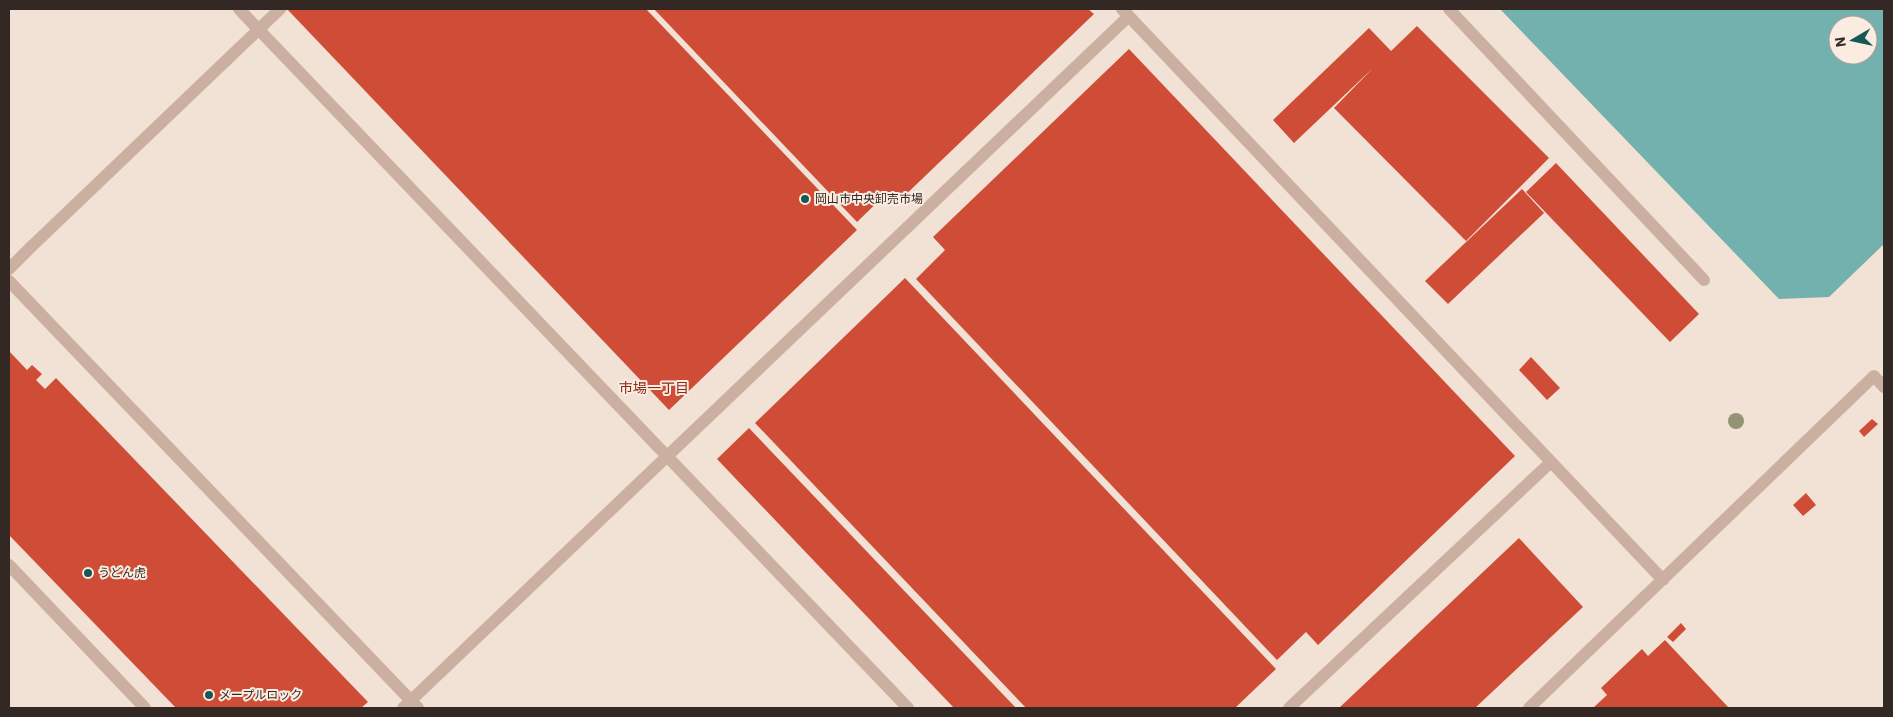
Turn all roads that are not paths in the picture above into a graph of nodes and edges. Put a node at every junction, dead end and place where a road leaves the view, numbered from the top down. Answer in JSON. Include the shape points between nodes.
{"nodes":[{"id":1,"x":239,"y":9,"type":"edge"},
{"id":2,"x":280,"y":9,"type":"edge"},
{"id":3,"x":1449,"y":9,"type":"edge"},
{"id":4,"x":1125,"y":12,"type":"edge"},
{"id":5,"x":9,"y":268,"type":"edge"},
{"id":6,"x":1704,"y":280,"type":"dead end"},
{"id":7,"x":9,"y":281,"type":"edge"},
{"id":8,"x":1884,"y":388,"type":"edge"},
{"id":9,"x":667,"y":456,"type":"junction"},
{"id":10,"x":1551,"y":462,"type":"junction"},
{"id":11,"x":9,"y":565,"type":"edge"},
{"id":12,"x":1663,"y":580,"type":"junction"},
{"id":13,"x":411,"y":706,"type":"edge"},
{"id":14,"x":145,"y":708,"type":"edge"},
{"id":15,"x":908,"y":708,"type":"edge"},
{"id":16,"x":1290,"y":708,"type":"edge"},
{"id":17,"x":1530,"y":708,"type":"edge"}],
"edges":[{"from":1,"to":9,"type":"lane"},
{"from":2,"to":5,"type":"lane","bridge":true},
{"from":3,"to":6,"type":"lane"},
{"from":4,"to":9,"type":"lane"},
{"from":4,"to":10,"type":"lane"},
{"from":7,"to":13,"type":"lane"},
{"from":8,"to":12,"type":"lane","via":[[1874,376]]},
{"from":9,"to":13,"type":"lane"},
{"from":9,"to":15,"type":"lane"},
{"from":10,"to":12,"type":"lane"},
{"from":10,"to":16,"type":"lane"},
{"from":11,"to":14,"type":"lane"},
{"from":12,"to":17,"type":"lane"}]}
